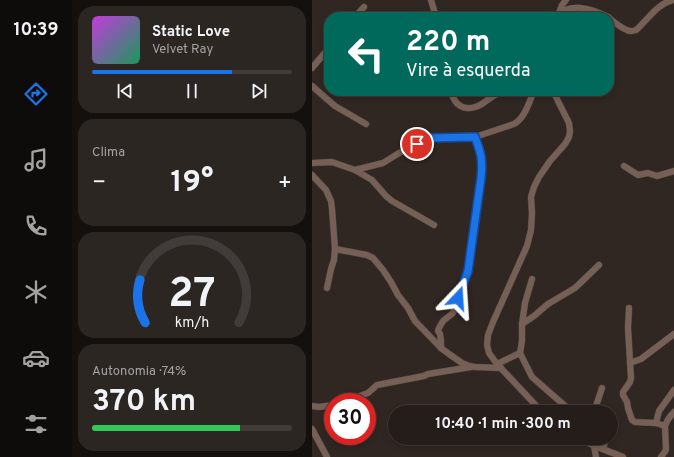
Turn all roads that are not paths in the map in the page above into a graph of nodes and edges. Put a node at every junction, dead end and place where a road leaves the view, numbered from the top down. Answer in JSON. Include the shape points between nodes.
{"nodes":[{"id":1,"x":431,"y":0,"type":"edge"},
{"id":2,"x":566,"y":0,"type":"edge"},
{"id":3,"x":673,"y":0,"type":"edge"},
{"id":4,"x":364,"y":7,"type":"dead end"},
{"id":5,"x":360,"y":12,"type":"edge"},
{"id":6,"x":435,"y":12,"type":"edge"},
{"id":7,"x":558,"y":12,"type":"edge"},
{"id":8,"x":561,"y":12,"type":"edge"},
{"id":9,"x":597,"y":12,"type":"edge"},
{"id":10,"x":614,"y":21,"type":"edge"},
{"id":11,"x":324,"y":54,"type":"edge"},
{"id":12,"x":312,"y":68,"type":"edge"},
{"id":13,"x":312,"y":86,"type":"edge"},
{"id":14,"x":452,"y":96,"type":"edge"},
{"id":15,"x":494,"y":96,"type":"edge"},
{"id":16,"x":532,"y":96,"type":"edge"},
{"id":17,"x":555,"y":96,"type":"edge"},
{"id":18,"x":366,"y":124,"type":"dead end"},
{"id":19,"x":475,"y":137,"type":"junction"},
{"id":20,"x":312,"y":163,"type":"edge"},
{"id":21,"x":624,"y":166,"type":"dead end"},
{"id":22,"x":355,"y":170,"type":"junction"},
{"id":23,"x":674,"y":171,"type":"edge"},
{"id":24,"x":312,"y":176,"type":"edge"},
{"id":25,"x":434,"y":225,"type":"dead end"},
{"id":26,"x":335,"y":249,"type":"junction"},
{"id":27,"x":599,"y":265,"type":"dead end"},
{"id":28,"x":532,"y":279,"type":"dead end"},
{"id":29,"x":327,"y":288,"type":"dead end"},
{"id":30,"x":630,"y":308,"type":"dead end"},
{"id":31,"x":522,"y":324,"type":"junction"},
{"id":32,"x":674,"y":334,"type":"edge"},
{"id":33,"x":442,"y":348,"type":"junction"},
{"id":34,"x":520,"y":353,"type":"junction"},
{"id":35,"x":630,"y":363,"type":"junction"},
{"id":36,"x":499,"y":366,"type":"junction"},
{"id":37,"x":475,"y":367,"type":"junction"},
{"id":38,"x":602,"y":388,"type":"dead end"},
{"id":39,"x":674,"y":390,"type":"edge"},
{"id":40,"x":368,"y":393,"type":"edge"},
{"id":41,"x":535,"y":405,"type":"edge"},
{"id":42,"x":564,"y":405,"type":"edge"},
{"id":43,"x":596,"y":405,"type":"edge"},
{"id":44,"x":312,"y":406,"type":"edge"},
{"id":45,"x":324,"y":406,"type":"edge"},
{"id":46,"x":674,"y":412,"type":"edge"},
{"id":47,"x":656,"y":423,"type":"junction"},
{"id":48,"x":665,"y":426,"type":"junction"},
{"id":49,"x":312,"y":429,"type":"edge"},
{"id":50,"x":593,"y":445,"type":"edge"},
{"id":51,"x":596,"y":445,"type":"edge"},
{"id":52,"x":604,"y":445,"type":"edge"},
{"id":53,"x":603,"y":449,"type":"junction"},
{"id":54,"x":328,"y":457,"type":"edge"},
{"id":55,"x":596,"y":457,"type":"edge"},
{"id":56,"x":623,"y":457,"type":"edge"},
{"id":57,"x":661,"y":457,"type":"edge"}],
"edges":[{"from":1,"to":6,"type":"street"},
{"from":2,"to":7,"type":"street"},
{"from":3,"to":10,"type":"street","via":[[661,5],[633,31],[624,29]]},
{"from":4,"to":5,"type":"street"},
{"from":8,"to":9,"type":"street","via":[[582,8]]},
{"from":11,"to":12,"type":"street"},
{"from":13,"to":18,"type":"street","via":[[335,106]]},
{"from":14,"to":15,"type":"street","via":[[456,104],[469,108],[478,106]]},
{"from":16,"to":19,"type":"street","via":[[519,121]]},
{"from":17,"to":36,"type":"street","via":[[568,123],[569,137],[534,187],[531,197],[531,230],[527,246],[488,335],[489,352]]},
{"from":19,"to":22,"type":"street","via":[[431,138],[382,163]]},
{"from":19,"to":33,"type":"street","via":[[481,152],[482,165],[468,271],[453,313],[443,321],[438,330]]},
{"from":20,"to":22,"type":"street","via":[[332,162]]},
{"from":21,"to":23,"type":"street","via":[[638,174],[648,173],[657,176]]},
{"from":22,"to":25,"type":"street","via":[[372,180],[392,201]]},
{"from":24,"to":26,"type":"street","via":[[326,190],[331,202]]},
{"from":26,"to":29,"type":"street"},
{"from":26,"to":33,"type":"street","via":[[374,258],[415,321]]},
{"from":27,"to":31,"type":"street","via":[[575,288]]},
{"from":28,"to":31,"type":"street"},
{"from":30,"to":35,"type":"street"},
{"from":31,"to":34,"type":"street"},
{"from":32,"to":35,"type":"street","via":[[641,359]]},
{"from":33,"to":37,"type":"street","via":[[462,363]]},
{"from":34,"to":36,"type":"street"},
{"from":34,"to":42,"type":"street","via":[[532,377]]},
{"from":35,"to":47,"type":"street","via":[[631,378],[623,392],[632,420]]},
{"from":36,"to":37,"type":"street"},
{"from":36,"to":41,"type":"street"},
{"from":37,"to":40,"type":"street","via":[[377,385]]},
{"from":38,"to":43,"type":"street"},
{"from":39,"to":47,"type":"street","via":[[660,411]]},
{"from":44,"to":45,"type":"street"},
{"from":46,"to":48,"type":"street"},
{"from":47,"to":48,"type":"street"},
{"from":48,"to":57,"type":"street","via":[[666,450]]},
{"from":49,"to":54,"type":"street"},
{"from":50,"to":55,"type":"street"},
{"from":51,"to":53,"type":"street"},
{"from":52,"to":53,"type":"street"},
{"from":53,"to":56,"type":"street"}]}
